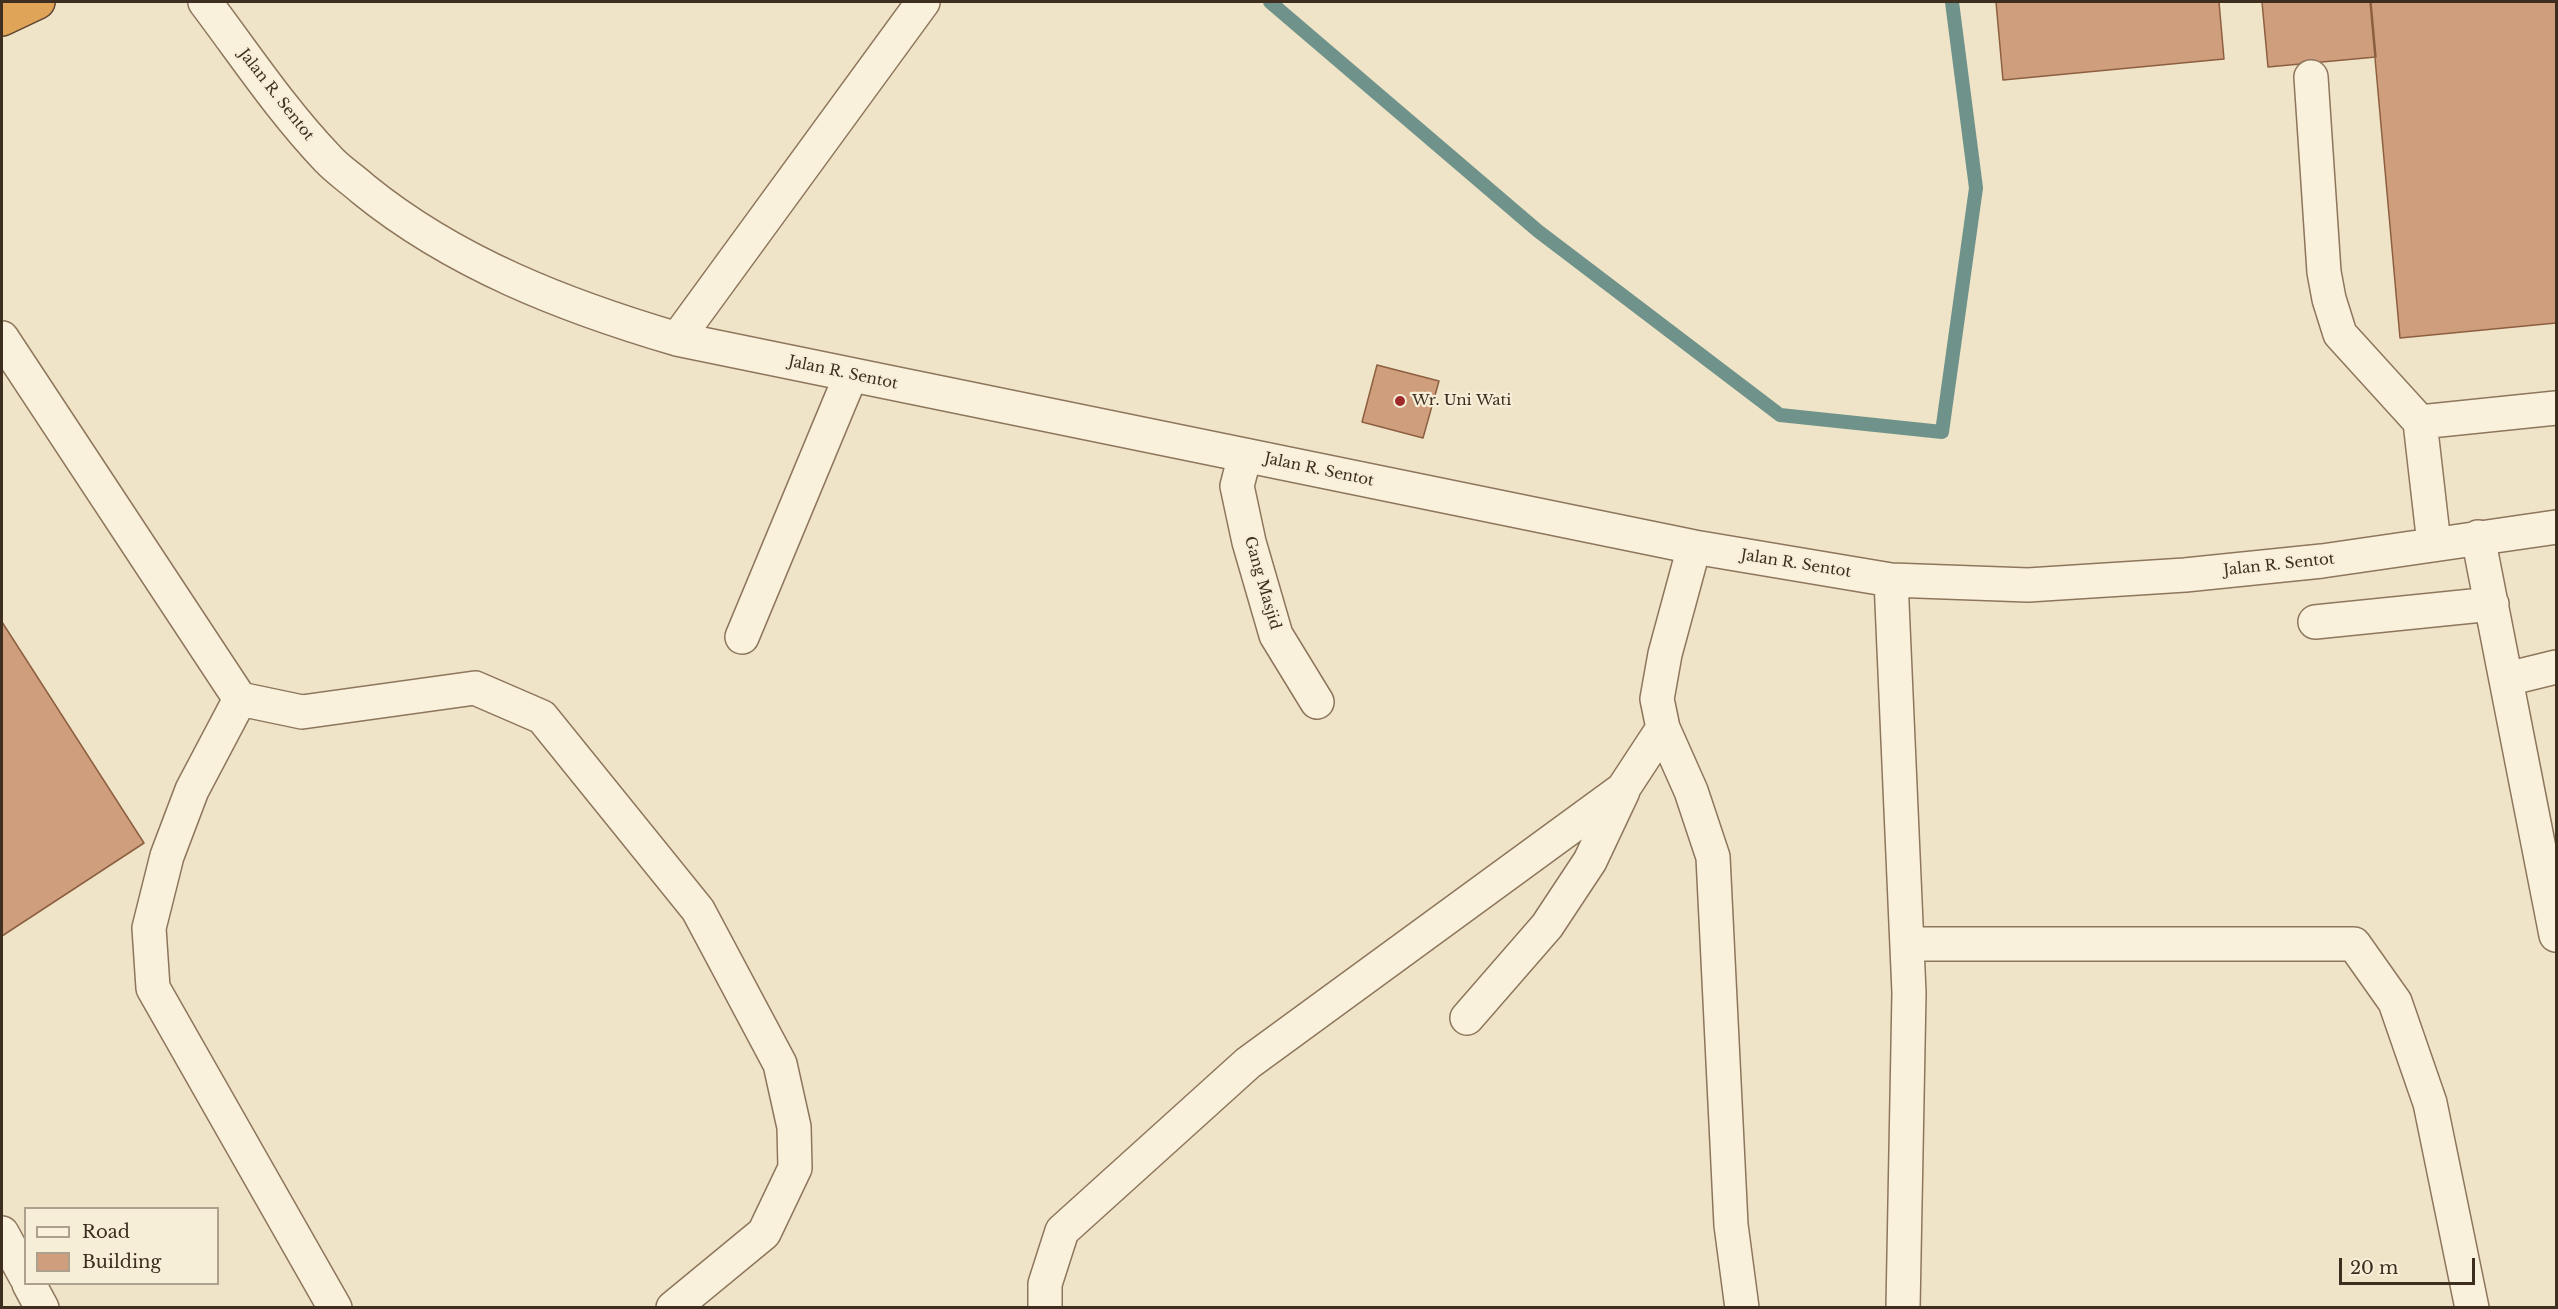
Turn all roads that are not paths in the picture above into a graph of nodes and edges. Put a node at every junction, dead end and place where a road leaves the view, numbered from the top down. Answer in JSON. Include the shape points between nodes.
{"nodes":[{"id":1,"x":38,"y":2,"type":"edge"},
{"id":2,"x":205,"y":2,"type":"edge"},
{"id":3,"x":923,"y":2,"type":"edge"},
{"id":4,"x":2,"y":19,"type":"edge"},
{"id":5,"x":2311,"y":77,"type":"dead end"},
{"id":6,"x":2,"y":338,"type":"edge"},
{"id":7,"x":677,"y":339,"type":"junction"},
{"id":8,"x":851,"y":375,"type":"junction"},
{"id":9,"x":2556,"y":408,"type":"edge"},
{"id":10,"x":2420,"y":422,"type":"junction"},
{"id":11,"x":1245,"y":455,"type":"junction"},
{"id":12,"x":2556,"y":527,"type":"edge"},
{"id":13,"x":2478,"y":537,"type":"junction"},
{"id":14,"x":2434,"y":544,"type":"junction"},
{"id":15,"x":1694,"y":547,"type":"junction"},
{"id":16,"x":1891,"y":580,"type":"junction"},
{"id":17,"x":2492,"y":604,"type":"junction"},
{"id":18,"x":2315,"y":622,"type":"dead end"},
{"id":19,"x":742,"y":637,"type":"dead end"},
{"id":20,"x":2556,"y":668,"type":"edge"},
{"id":21,"x":2507,"y":678,"type":"junction"},
{"id":22,"x":240,"y":699,"type":"junction"},
{"id":23,"x":1317,"y":702,"type":"dead end"},
{"id":24,"x":1663,"y":728,"type":"junction"},
{"id":25,"x":1623,"y":789,"type":"junction"},
{"id":26,"x":2556,"y":935,"type":"edge"},
{"id":27,"x":1907,"y":944,"type":"junction"},
{"id":28,"x":1467,"y":1018,"type":"dead end"},
{"id":29,"x":2,"y":1233,"type":"edge"},
{"id":30,"x":18,"y":1273,"type":"edge"},
{"id":31,"x":26,"y":1285,"type":"edge"},
{"id":32,"x":42,"y":1308,"type":"edge"},
{"id":33,"x":335,"y":1308,"type":"edge"},
{"id":34,"x":672,"y":1308,"type":"edge"},
{"id":35,"x":1045,"y":1308,"type":"edge"},
{"id":36,"x":1742,"y":1308,"type":"edge"},
{"id":37,"x":1903,"y":1308,"type":"edge"},
{"id":38,"x":2472,"y":1308,"type":"edge"}],
"edges":[{"from":1,"to":4,"type":"highway"},
{"from":2,"to":7,"type":"street","name":"Jalan R. Sentot","via":[[284,109],[330,161],[386,207],[441,243],[527,287],[602,317]]},
{"from":3,"to":7,"type":"street"},
{"from":5,"to":10,"type":"street","via":[[2324,272],[2340,334]]},
{"from":6,"to":22,"type":"street"},
{"from":7,"to":8,"type":"street","name":"Jalan R. Sentot"},
{"from":8,"to":11,"type":"street","name":"Jalan R. Sentot"},
{"from":8,"to":19,"type":"street"},
{"from":9,"to":10,"type":"street"},
{"from":10,"to":14,"type":"street"},
{"from":11,"to":15,"type":"street","name":"Jalan R. Sentot"},
{"from":11,"to":23,"type":"street","name":"Gang Masjid","via":[[1237,486],[1276,636]]},
{"from":12,"to":13,"type":"street","name":"Jalan R. Sentot"},
{"from":13,"to":14,"type":"street","name":"Jalan R. Sentot"},
{"from":13,"to":17,"type":"street"},
{"from":14,"to":16,"type":"street","name":"Jalan R. Sentot","via":[[2322,561],[2151,577],[2028,585]]},
{"from":15,"to":16,"type":"street","name":"Jalan R. Sentot"},
{"from":15,"to":24,"type":"street","via":[[1658,687]]},
{"from":16,"to":27,"type":"street"},
{"from":17,"to":18,"type":"street"},
{"from":17,"to":21,"type":"street"},
{"from":20,"to":21,"type":"street"},
{"from":21,"to":26,"type":"street"},
{"from":22,"to":33,"type":"street","via":[[192,790],[167,856],[149,928],[153,988]]},
{"from":22,"to":34,"type":"street","via":[[303,712],[475,688],[542,717],[698,910],[780,1064],[794,1126],[795,1168],[764,1233]]},
{"from":24,"to":25,"type":"street"},
{"from":24,"to":36,"type":"street","via":[[1691,791],[1713,857],[1731,1225]]},
{"from":25,"to":28,"type":"street","via":[[1590,861],[1547,926]]},
{"from":25,"to":35,"type":"street","via":[[1248,1063],[1062,1231],[1045,1284]]},
{"from":27,"to":37,"type":"street"},
{"from":27,"to":38,"type":"street","via":[[2354,944],[2395,1002],[2430,1103]]},
{"from":29,"to":30,"type":"street"},
{"from":31,"to":32,"type":"street"}]}
